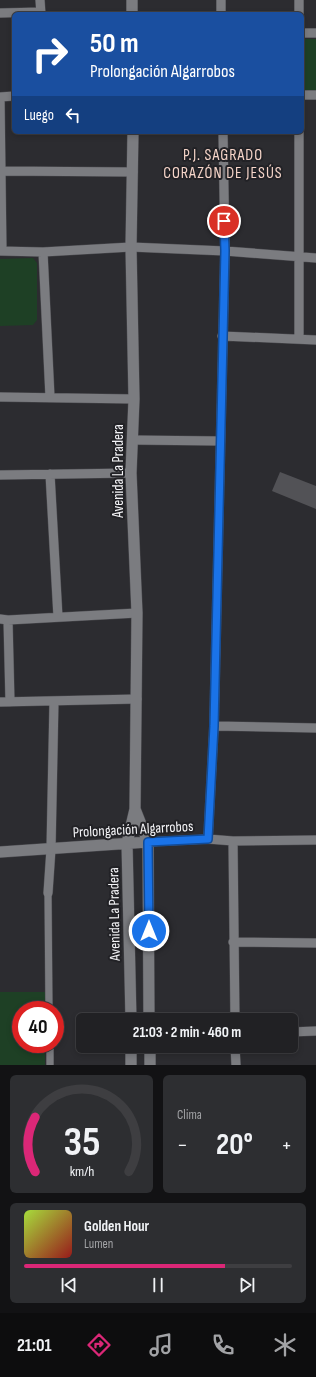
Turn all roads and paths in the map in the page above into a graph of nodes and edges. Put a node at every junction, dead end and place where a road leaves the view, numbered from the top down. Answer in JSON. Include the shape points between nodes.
{"nodes":[{"id":1,"x":40,"y":0,"type":"edge"},
{"id":2,"x":132,"y":0,"type":"edge"},
{"id":3,"x":221,"y":0,"type":"edge"},
{"id":4,"x":299,"y":0,"type":"edge"},
{"id":5,"x":41,"y":12,"type":"edge"},
{"id":6,"x":132,"y":12,"type":"edge"},
{"id":7,"x":221,"y":12,"type":"edge"},
{"id":8,"x":299,"y":12,"type":"edge"},
{"id":9,"x":0,"y":13,"type":"edge"},
{"id":10,"x":12,"y":13,"type":"edge"},
{"id":11,"x":304,"y":33,"type":"edge"},
{"id":12,"x":316,"y":33,"type":"edge"},
{"id":13,"x":304,"y":95,"type":"edge"},
{"id":14,"x":316,"y":95,"type":"edge"},
{"id":15,"x":12,"y":96,"type":"edge"},
{"id":16,"x":0,"y":97,"type":"edge"},
{"id":17,"x":134,"y":134,"type":"edge"},
{"id":18,"x":223,"y":134,"type":"edge"},
{"id":19,"x":299,"y":134,"type":"edge"},
{"id":20,"x":0,"y":171,"type":"edge"},
{"id":21,"x":133,"y":172,"type":"junction"},
{"id":22,"x":131,"y":247,"type":"junction"},
{"id":23,"x":1,"y":251,"type":"edge"},
{"id":24,"x":225,"y":251,"type":"junction"},
{"id":25,"x":43,"y":252,"type":"junction"},
{"id":26,"x":299,"y":257,"type":"junction"},
{"id":27,"x":316,"y":258,"type":"edge"},
{"id":28,"x":222,"y":336,"type":"junction"},
{"id":29,"x":299,"y":339,"type":"junction"},
{"id":30,"x":316,"y":340,"type":"edge"},
{"id":31,"x":0,"y":397,"type":"edge"},
{"id":32,"x":50,"y":397,"type":"junction"},
{"id":33,"x":134,"y":399,"type":"junction"},
{"id":34,"x":132,"y":440,"type":"junction"},
{"id":35,"x":220,"y":441,"type":"junction"},
{"id":36,"x":131,"y":473,"type":"junction"},
{"id":37,"x":50,"y":474,"type":"junction"},
{"id":38,"x":0,"y":475,"type":"edge"},
{"id":39,"x":138,"y":613,"type":"junction"},
{"id":40,"x":58,"y":617,"type":"junction"},
{"id":41,"x":4,"y":619,"type":"edge"},
{"id":42,"x":136,"y":699,"type":"junction"},
{"id":43,"x":54,"y":701,"type":"junction"},
{"id":44,"x":0,"y":702,"type":"edge"},
{"id":45,"x":10,"y":702,"type":"junction"},
{"id":46,"x":214,"y":726,"type":"junction"},
{"id":47,"x":316,"y":728,"type":"edge"},
{"id":48,"x":136,"y":809,"type":"junction"},
{"id":49,"x":208,"y":839,"type":"junction"},
{"id":50,"x":316,"y":840,"type":"edge"},
{"id":51,"x":233,"y":841,"type":"junction"},
{"id":52,"x":148,"y":842,"type":"junction"},
{"id":53,"x":128,"y":843,"type":"junction"},
{"id":54,"x":51,"y":849,"type":"junction"},
{"id":55,"x":0,"y":852,"type":"edge"},
{"id":56,"x":48,"y":893,"type":"joint"},
{"id":57,"x":233,"y":942,"type":"junction"},
{"id":58,"x":316,"y":943,"type":"edge"},
{"id":59,"x":49,"y":1001,"type":"edge"},
{"id":60,"x":131,"y":1013,"type":"edge"},
{"id":61,"x":149,"y":1013,"type":"edge"},
{"id":62,"x":235,"y":1013,"type":"edge"},
{"id":63,"x":316,"y":1031,"type":"edge"},
{"id":64,"x":298,"y":1032,"type":"edge"},
{"id":65,"x":50,"y":1053,"type":"edge"},
{"id":66,"x":131,"y":1053,"type":"edge"},
{"id":67,"x":150,"y":1053,"type":"edge"},
{"id":68,"x":235,"y":1053,"type":"edge"},
{"id":69,"x":50,"y":1065,"type":"edge"},
{"id":70,"x":131,"y":1065,"type":"edge"},
{"id":71,"x":150,"y":1065,"type":"edge"},
{"id":72,"x":236,"y":1065,"type":"edge"}],
"edges":[{"from":1,"to":5,"type":"street"},
{"from":2,"to":6,"type":"street"},
{"from":3,"to":7,"type":"street"},
{"from":4,"to":8,"type":"street"},
{"from":9,"to":10,"type":"street"},
{"from":11,"to":12,"type":"street"},
{"from":13,"to":14,"type":"street"},
{"from":15,"to":16,"type":"street"},
{"from":16,"to":20,"type":"street"},
{"from":17,"to":21,"type":"street","name":"Avenida La Pradera"},
{"from":18,"to":24,"type":"street"},
{"from":19,"to":26,"type":"street"},
{"from":20,"to":21,"type":"street"},
{"from":20,"to":23,"type":"street"},
{"from":21,"to":22,"type":"street","name":"Avenida La Pradera"},
{"from":22,"to":24,"type":"street"},
{"from":22,"to":25,"type":"street"},
{"from":22,"to":33,"type":"street","name":"Avenida La Pradera"},
{"from":23,"to":25,"type":"street"},
{"from":24,"to":26,"type":"street"},
{"from":24,"to":28,"type":"street"},
{"from":25,"to":32,"type":"street"},
{"from":26,"to":27,"type":"street"},
{"from":26,"to":29,"type":"street"},
{"from":28,"to":29,"type":"street"},
{"from":28,"to":35,"type":"street"},
{"from":29,"to":30,"type":"street"},
{"from":31,"to":32,"type":"street"},
{"from":32,"to":33,"type":"street"},
{"from":33,"to":34,"type":"street","name":"Avenida La Pradera"},
{"from":34,"to":35,"type":"street"},
{"from":34,"to":36,"type":"street","name":"Avenida La Pradera"},
{"from":35,"to":46,"type":"street"},
{"from":36,"to":37,"type":"street"},
{"from":36,"to":39,"type":"street","name":"Avenida La Pradera"},
{"from":37,"to":38,"type":"street"},
{"from":37,"to":40,"type":"street"},
{"from":39,"to":40,"type":"street"},
{"from":39,"to":42,"type":"street","name":"Avenida La Pradera"},
{"from":40,"to":41,"type":"street"},
{"from":41,"to":45,"type":"street"},
{"from":42,"to":43,"type":"street"},
{"from":42,"to":48,"type":"street","name":"Avenida La Pradera"},
{"from":43,"to":45,"type":"street"},
{"from":43,"to":54,"type":"street"},
{"from":44,"to":45,"type":"street"},
{"from":46,"to":47,"type":"street"},
{"from":46,"to":49,"type":"street"},
{"from":48,"to":52,"type":"street","name":"Avenida La Pradera"},
{"from":48,"to":53,"type":"street","name":"Avenida La Pradera"},
{"from":49,"to":51,"type":"street","name":"Prolongación Algarrobos"},
{"from":49,"to":52,"type":"street","name":"Prolongación Algarrobos"},
{"from":50,"to":51,"type":"street","name":"Prolongación Algarrobos"},
{"from":51,"to":57,"type":"street"},
{"from":52,"to":53,"type":"street","name":"Prolongación Algarrobos"},
{"from":52,"to":61,"type":"street","name":"Avenida La Pradera"},
{"from":53,"to":54,"type":"street","name":"Prolongación Algarrobos"},
{"from":53,"to":60,"type":"street","name":"Avenida La Pradera"},
{"from":54,"to":55,"type":"street","name":"Prolongación Algarrobos"},
{"from":54,"to":56,"type":"street"},
{"from":56,"to":59,"type":"street"},
{"from":57,"to":58,"type":"street"},
{"from":57,"to":62,"type":"street"},
{"from":63,"to":64,"type":"street"},
{"from":65,"to":69,"type":"street"},
{"from":66,"to":70,"type":"street"},
{"from":67,"to":71,"type":"street"},
{"from":68,"to":72,"type":"street"}]}
